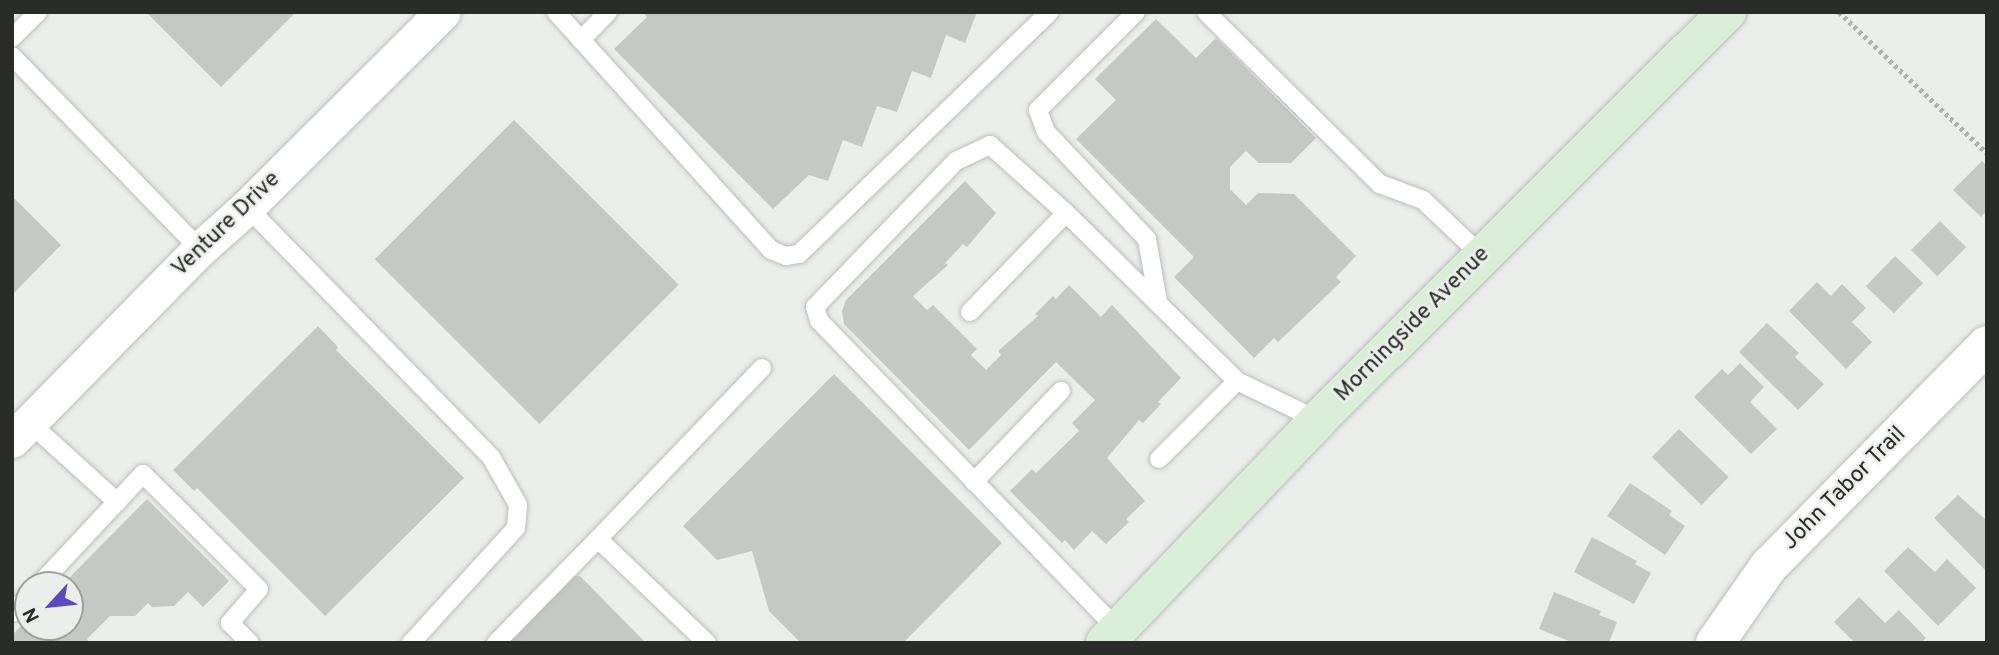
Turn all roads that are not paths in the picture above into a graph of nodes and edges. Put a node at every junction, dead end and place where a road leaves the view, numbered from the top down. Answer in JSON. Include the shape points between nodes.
{"nodes":[{"id":1,"x":38,"y":12,"type":"edge"},
{"id":2,"x":443,"y":12,"type":"edge"},
{"id":3,"x":556,"y":12,"type":"edge"},
{"id":4,"x":608,"y":12,"type":"edge"},
{"id":5,"x":1050,"y":12,"type":"edge"},
{"id":6,"x":1136,"y":12,"type":"edge"},
{"id":7,"x":1206,"y":12,"type":"edge"},
{"id":8,"x":1727,"y":12,"type":"edge"},
{"id":9,"x":12,"y":38,"type":"edge"},
{"id":10,"x":581,"y":40,"type":"junction"},
{"id":11,"x":12,"y":56,"type":"edge"},
{"id":12,"x":247,"y":206,"type":"junction"},
{"id":13,"x":1066,"y":213,"type":"junction"},
{"id":14,"x":200,"y":249,"type":"junction"},
{"id":15,"x":1482,"y":256,"type":"junction"},
{"id":16,"x":1158,"y":302,"type":"junction"},
{"id":17,"x":970,"y":312,"type":"dead end"},
{"id":18,"x":1987,"y":345,"type":"edge"},
{"id":19,"x":762,"y":368,"type":"dead end"},
{"id":20,"x":1237,"y":381,"type":"junction"},
{"id":21,"x":1061,"y":391,"type":"dead end"},
{"id":22,"x":1318,"y":420,"type":"junction"},
{"id":23,"x":21,"y":431,"type":"edge"},
{"id":24,"x":1159,"y":459,"type":"dead end"},
{"id":25,"x":974,"y":482,"type":"junction"},
{"id":26,"x":117,"y":502,"type":"junction"},
{"id":27,"x":598,"y":539,"type":"junction"},
{"id":28,"x":52,"y":571,"type":"edge"},
{"id":29,"x":1111,"y":636,"type":"edge"},
{"id":30,"x":250,"y":643,"type":"edge"},
{"id":31,"x":411,"y":643,"type":"edge"},
{"id":32,"x":496,"y":643,"type":"edge"},
{"id":33,"x":707,"y":643,"type":"edge"},
{"id":34,"x":1715,"y":643,"type":"edge"}],
"edges":[{"from":1,"to":9,"type":"lane"},
{"from":2,"to":12,"type":"street","name":"Venture Drive"},
{"from":3,"to":10,"type":"lane"},
{"from":4,"to":10,"type":"lane"},
{"from":5,"to":10,"type":"lane","via":[[799,254],[786,256],[771,250]]},
{"from":6,"to":16,"type":"lane","via":[[1038,110],[1046,132],[1147,239]]},
{"from":7,"to":15,"type":"lane","via":[[1380,184],[1423,200]]},
{"from":8,"to":15,"type":"main road","name":"Morningside Avenue"},
{"from":11,"to":14,"type":"lane"},
{"from":12,"to":14,"type":"street","name":"Venture Drive"},
{"from":12,"to":31,"type":"lane","via":[[491,457],[518,505],[516,528]]},
{"from":13,"to":16,"type":"lane"},
{"from":13,"to":17,"type":"lane"},
{"from":13,"to":25,"type":"lane","via":[[990,145],[956,160],[815,307],[819,320]]},
{"from":14,"to":23,"type":"street","name":"Venture Drive"},
{"from":15,"to":22,"type":"main road","name":"Morningside Avenue"},
{"from":16,"to":20,"type":"lane"},
{"from":18,"to":34,"type":"street","name":"John Tabor Trail","via":[[1769,566]]},
{"from":19,"to":27,"type":"lane"},
{"from":20,"to":22,"type":"lane"},
{"from":20,"to":24,"type":"lane"},
{"from":21,"to":25,"type":"lane"},
{"from":22,"to":29,"type":"main road","name":"Morningside Avenue"},
{"from":23,"to":26,"type":"lane"},
{"from":25,"to":29,"type":"lane"},
{"from":26,"to":28,"type":"lane"},
{"from":26,"to":30,"type":"lane","via":[[144,474],[259,589],[230,623]]},
{"from":27,"to":32,"type":"lane"},
{"from":27,"to":33,"type":"lane"}]}
